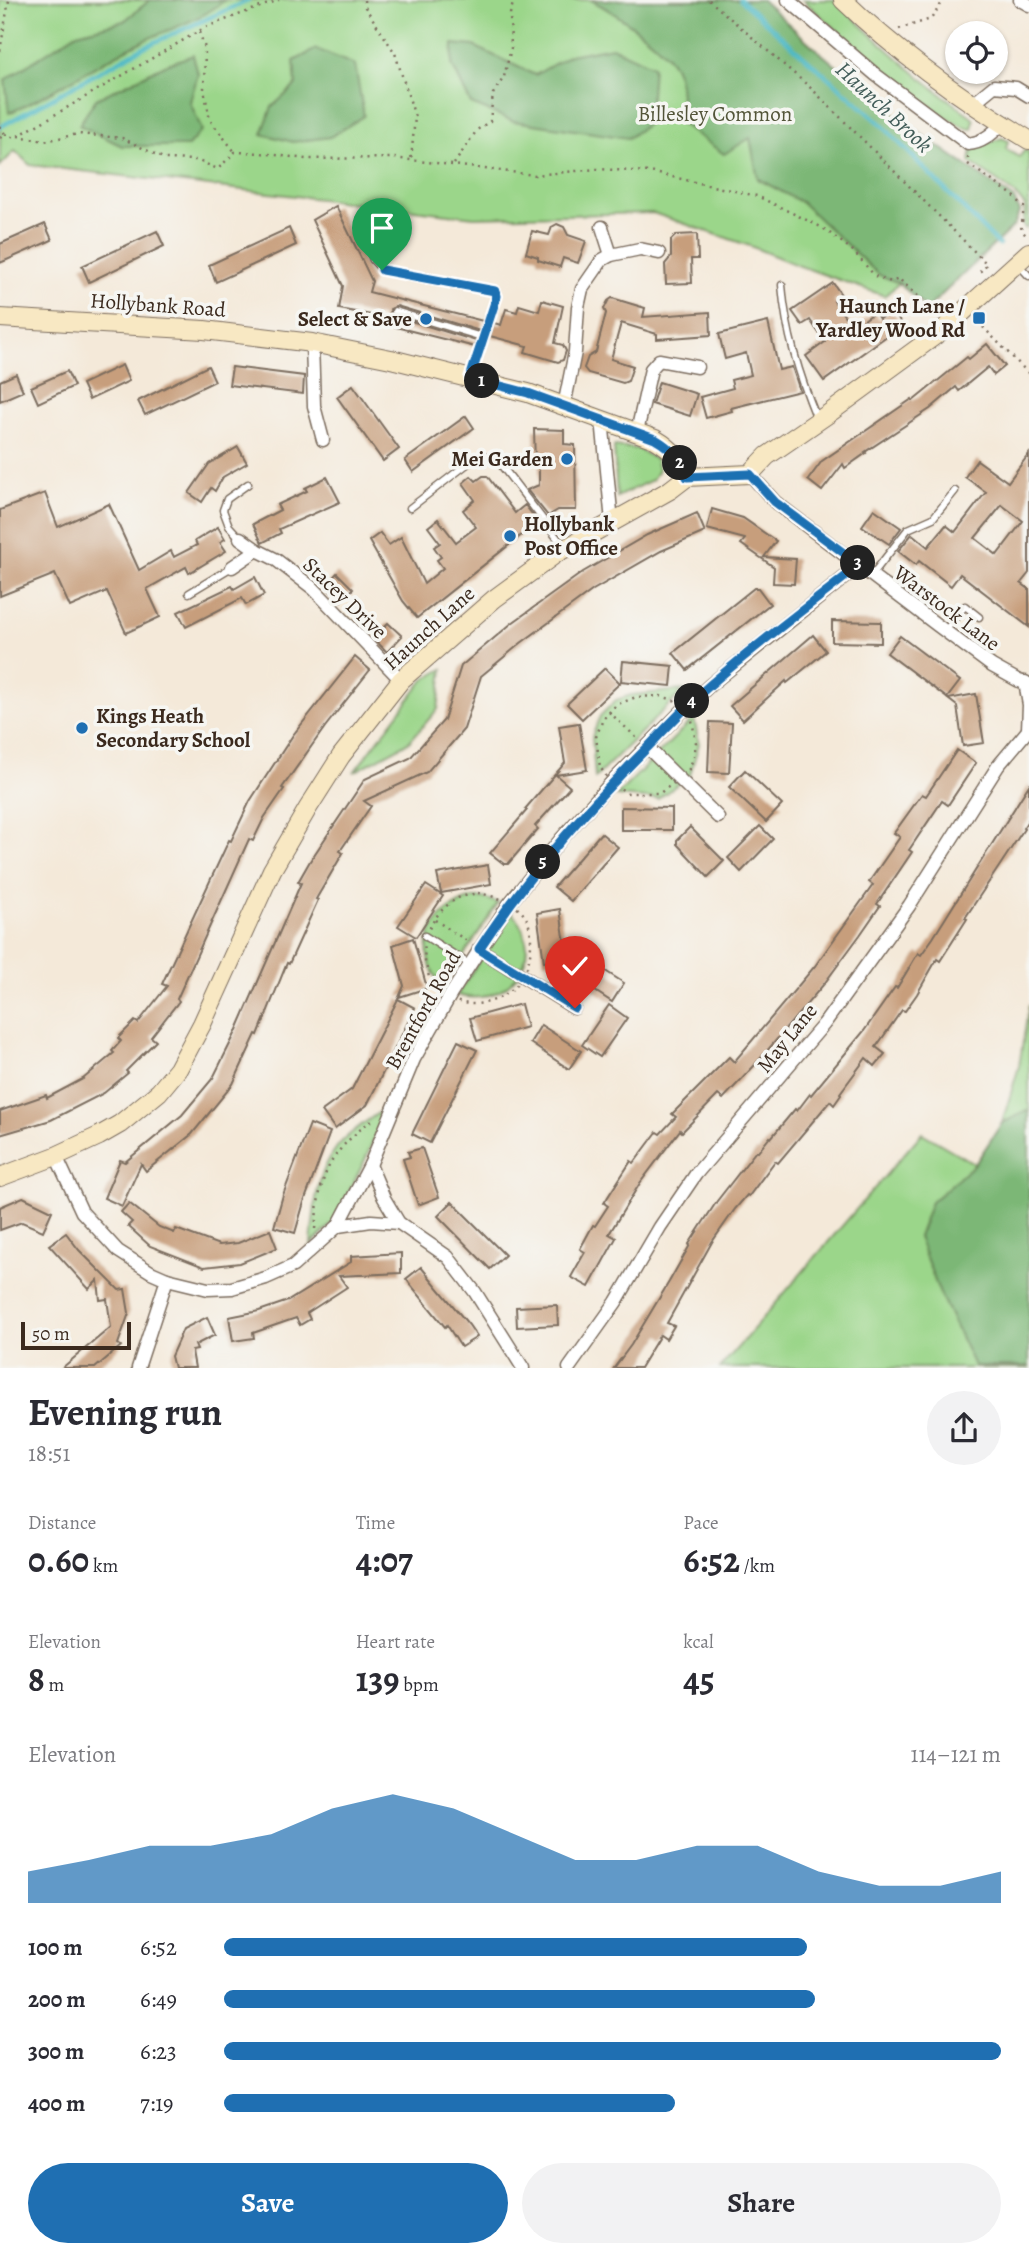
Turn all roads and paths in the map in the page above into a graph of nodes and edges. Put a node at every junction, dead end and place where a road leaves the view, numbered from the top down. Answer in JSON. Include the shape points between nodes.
{"nodes":[{"id":1,"x":9,"y":0,"type":"edge"},
{"id":2,"x":279,"y":0,"type":"edge"},
{"id":3,"x":364,"y":0,"type":"edge"},
{"id":4,"x":514,"y":0,"type":"edge"},
{"id":5,"x":709,"y":0,"type":"edge"},
{"id":6,"x":788,"y":0,"type":"edge"},
{"id":7,"x":843,"y":0,"type":"edge"},
{"id":8,"x":944,"y":0,"type":"edge"},
{"id":9,"x":1020,"y":0,"type":"edge"},
{"id":10,"x":1029,"y":5,"type":"edge"},
{"id":11,"x":860,"y":7,"type":"edge"},
{"id":12,"x":198,"y":31,"type":"junction"},
{"id":13,"x":882,"y":35,"type":"junction"},
{"id":14,"x":0,"y":51,"type":"edge"},
{"id":15,"x":1029,"y":96,"type":"edge"},
{"id":16,"x":972,"y":104,"type":"junction"},
{"id":17,"x":1002,"y":124,"type":"junction"},
{"id":18,"x":2,"y":130,"type":"edge"},
{"id":19,"x":18,"y":136,"type":"junction"},
{"id":20,"x":0,"y":138,"type":"edge"},
{"id":21,"x":1029,"y":140,"type":"edge"},
{"id":22,"x":968,"y":144,"type":"junction"},
{"id":23,"x":235,"y":152,"type":"junction"},
{"id":24,"x":411,"y":160,"type":"junction"},
{"id":25,"x":454,"y":164,"type":"junction"},
{"id":26,"x":602,"y":227,"type":"dead end"},
{"id":27,"x":364,"y":237,"type":"dead end"},
{"id":28,"x":1029,"y":238,"type":"edge"},
{"id":29,"x":659,"y":253,"type":"dead end"},
{"id":30,"x":611,"y":254,"type":"junction"},
{"id":31,"x":987,"y":264,"type":"dead end"},
{"id":32,"x":1025,"y":264,"type":"edge"},
{"id":33,"x":782,"y":285,"type":"dead end"},
{"id":34,"x":395,"y":312,"type":"dead end"},
{"id":35,"x":0,"y":318,"type":"edge"},
{"id":36,"x":978,"y":322,"type":"dead end"},
{"id":37,"x":944,"y":329,"type":"junction"},
{"id":38,"x":485,"y":338,"type":"junction"},
{"id":39,"x":313,"y":343,"type":"junction"},
{"id":40,"x":697,"y":367,"type":"dead end"},
{"id":41,"x":1029,"y":374,"type":"edge"},
{"id":42,"x":470,"y":378,"type":"junction"},
{"id":43,"x":564,"y":405,"type":"junction"},
{"id":44,"x":601,"y":419,"type":"junction"},
{"id":45,"x":818,"y":421,"type":"junction"},
{"id":46,"x":637,"y":432,"type":"junction"},
{"id":47,"x":323,"y":440,"type":"dead end"},
{"id":48,"x":750,"y":474,"type":"junction"},
{"id":49,"x":687,"y":477,"type":"junction"},
{"id":50,"x":248,"y":484,"type":"dead end"},
{"id":51,"x":955,"y":491,"type":"dead end"},
{"id":52,"x":410,"y":508,"type":"dead end"},
{"id":53,"x":612,"y":522,"type":"junction"},
{"id":54,"x":240,"y":538,"type":"joint"},
{"id":55,"x":565,"y":548,"type":"junction"},
{"id":56,"x":257,"y":550,"type":"junction"},
{"id":57,"x":860,"y":565,"type":"junction"},
{"id":58,"x":232,"y":567,"type":"joint"},
{"id":59,"x":872,"y":575,"type":"junction"},
{"id":60,"x":189,"y":593,"type":"dead end"},
{"id":61,"x":979,"y":617,"type":"dead end"},
{"id":62,"x":945,"y":631,"type":"junction"},
{"id":63,"x":401,"y":680,"type":"junction"},
{"id":64,"x":1027,"y":683,"type":"edge"},
{"id":65,"x":609,"y":712,"type":"dead end"},
{"id":66,"x":1029,"y":729,"type":"edge"},
{"id":67,"x":647,"y":747,"type":"junction"},
{"id":68,"x":718,"y":817,"type":"dead end"},
{"id":69,"x":434,"y":919,"type":"dead end"},
{"id":70,"x":425,"y":936,"type":"dead end"},
{"id":71,"x":479,"y":949,"type":"junction"},
{"id":72,"x":470,"y":964,"type":"junction"},
{"id":73,"x":575,"y":1008,"type":"dead end"},
{"id":74,"x":393,"y":1109,"type":"junction"},
{"id":75,"x":56,"y":1156,"type":"junction"},
{"id":76,"x":370,"y":1165,"type":"junction"},
{"id":77,"x":0,"y":1177,"type":"edge"},
{"id":78,"x":399,"y":1223,"type":"junction"},
{"id":79,"x":338,"y":1226,"type":"junction"},
{"id":80,"x":312,"y":1250,"type":"junction"},
{"id":81,"x":167,"y":1279,"type":"junction"},
{"id":82,"x":138,"y":1368,"type":"edge"},
{"id":83,"x":523,"y":1368,"type":"edge"},
{"id":84,"x":569,"y":1368,"type":"edge"}],
"edges":[{"from":1,"to":14,"type":"path"},
{"from":2,"to":12,"type":"path"},
{"from":3,"to":24,"type":"path","via":[[395,53],[415,117]]},
{"from":4,"to":25,"type":"path","via":[[511,48],[504,77],[493,94],[490,121],[477,130]]},
{"from":5,"to":31,"type":"path","via":[[813,90]]},
{"from":6,"to":22,"type":"street","via":[[876,75]]},
{"from":7,"to":11,"type":"street"},
{"from":8,"to":13,"type":"path","via":[[931,19]]},
{"from":9,"to":10,"type":"street"},
{"from":11,"to":13,"type":"street"},
{"from":12,"to":19,"type":"path"},
{"from":12,"to":23,"type":"path","via":[[205,48],[204,89],[210,120]]},
{"from":13,"to":16,"type":"street"},
{"from":15,"to":16,"type":"street","via":[[1016,88],[994,86]]},
{"from":16,"to":17,"type":"street"},
{"from":17,"to":21,"type":"street"},
{"from":17,"to":22,"type":"street","via":[[976,144]]},
{"from":18,"to":19,"type":"path","via":[[10,138]]},
{"from":18,"to":20,"type":"path"},
{"from":19,"to":23,"type":"path","via":[[45,141],[78,134],[122,138],[165,159],[195,160],[218,169]]},
{"from":22,"to":28,"type":"path","via":[[968,164],[1024,207],[1021,230]]},
{"from":23,"to":24,"type":"path","via":[[306,159]]},
{"from":24,"to":25,"type":"path"},
{"from":25,"to":37,"type":"path","via":[[535,175],[597,169],[650,172],[757,196],[823,228],[852,250],[875,276],[891,282],[899,279],[929,306]]},
{"from":26,"to":30,"type":"street"},
{"from":27,"to":38,"type":"lane","via":[[382,270],[495,291]]},
{"from":29,"to":30,"type":"street","via":[[640,249]]},
{"from":30,"to":43,"type":"street","via":[[582,289]]},
{"from":32,"to":37,"type":"street"},
{"from":33,"to":45,"type":"lane","via":[[798,374]]},
{"from":34,"to":38,"type":"lane"},
{"from":35,"to":39,"type":"street","name":"Hollybank Road","via":[[204,330]]},
{"from":36,"to":41,"type":"path"},
{"from":37,"to":45,"type":"street"},
{"from":38,"to":42,"type":"lane"},
{"from":39,"to":42,"type":"street","name":"Hollybank Road"},
{"from":39,"to":47,"type":"street","via":[[314,406]]},
{"from":40,"to":46,"type":"street","via":[[659,360],[655,364]]},
{"from":42,"to":43,"type":"street","name":"Hollybank Road"},
{"from":43,"to":44,"type":"street","name":"Hollybank Road"},
{"from":44,"to":46,"type":"street","name":"Hollybank Road"},
{"from":44,"to":53,"type":"street"},
{"from":45,"to":48,"type":"street","via":[[767,456]]},
{"from":46,"to":49,"type":"street","name":"Hollybank Road","via":[[669,447]]},
{"from":48,"to":49,"type":"street"},
{"from":48,"to":57,"type":"street","name":"Warstock Lane","via":[[775,502]]},
{"from":49,"to":53,"type":"street","name":"Haunch Lane"},
{"from":50,"to":54,"type":"lane","via":[[228,499],[223,510],[224,519]]},
{"from":51,"to":59,"type":"lane","via":[[933,519],[908,529]]},
{"from":52,"to":55,"type":"lane","via":[[475,458],[491,457]]},
{"from":53,"to":55,"type":"street","name":"Haunch Lane"},
{"from":54,"to":56,"type":"street","name":"Stacey Drive"},
{"from":55,"to":63,"type":"street","name":"Haunch Lane","via":[[494,600]]},
{"from":56,"to":58,"type":"street"},
{"from":56,"to":63,"type":"street","name":"Stacey Drive","via":[[314,589]]},
{"from":57,"to":59,"type":"street","name":"Warstock Lane"},
{"from":57,"to":67,"type":"street","name":"Brentford Road","via":[[710,685]]},
{"from":58,"to":60,"type":"lane"},
{"from":59,"to":62,"type":"street","name":"Warstock Lane"},
{"from":61,"to":62,"type":"lane","via":[[965,606]]},
{"from":62,"to":64,"type":"street","name":"Warstock Lane","via":[[992,666]]},
{"from":63,"to":75,"type":"street","name":"Haunch Lane","via":[[341,756],[272,870],[178,1069],[159,1092],[120,1124]]},
{"from":64,"to":66,"type":"street"},
{"from":65,"to":67,"type":"path"},
{"from":66,"to":84,"type":"street","name":"May Lane","via":[[998,766],[909,906],[824,1024],[696,1174]]},
{"from":67,"to":68,"type":"street"},
{"from":67,"to":71,"type":"street","name":"Brentford Road","via":[[562,838]]},
{"from":69,"to":71,"type":"path"},
{"from":70,"to":72,"type":"lane"},
{"from":71,"to":72,"type":"street","name":"Brentford Road"},
{"from":71,"to":73,"type":"street"},
{"from":72,"to":74,"type":"street","name":"Brentford Road","via":[[414,1059]]},
{"from":74,"to":76,"type":"street","name":"Brentford Road"},
{"from":74,"to":80,"type":"path","via":[[371,1120],[328,1165],[320,1187]]},
{"from":75,"to":77,"type":"street","name":"Haunch Lane"},
{"from":75,"to":81,"type":"street","name":"Brentford Road","via":[[82,1212],[98,1232],[118,1251]]},
{"from":76,"to":78,"type":"street"},
{"from":76,"to":79,"type":"street","name":"Brentford Road"},
{"from":78,"to":79,"type":"street"},
{"from":78,"to":83,"type":"street","via":[[448,1257]]},
{"from":79,"to":80,"type":"street","name":"Brentford Road"},
{"from":80,"to":81,"type":"street","name":"Brentford Road","via":[[293,1266],[232,1289],[208,1289]]},
{"from":81,"to":82,"type":"street"}]}
